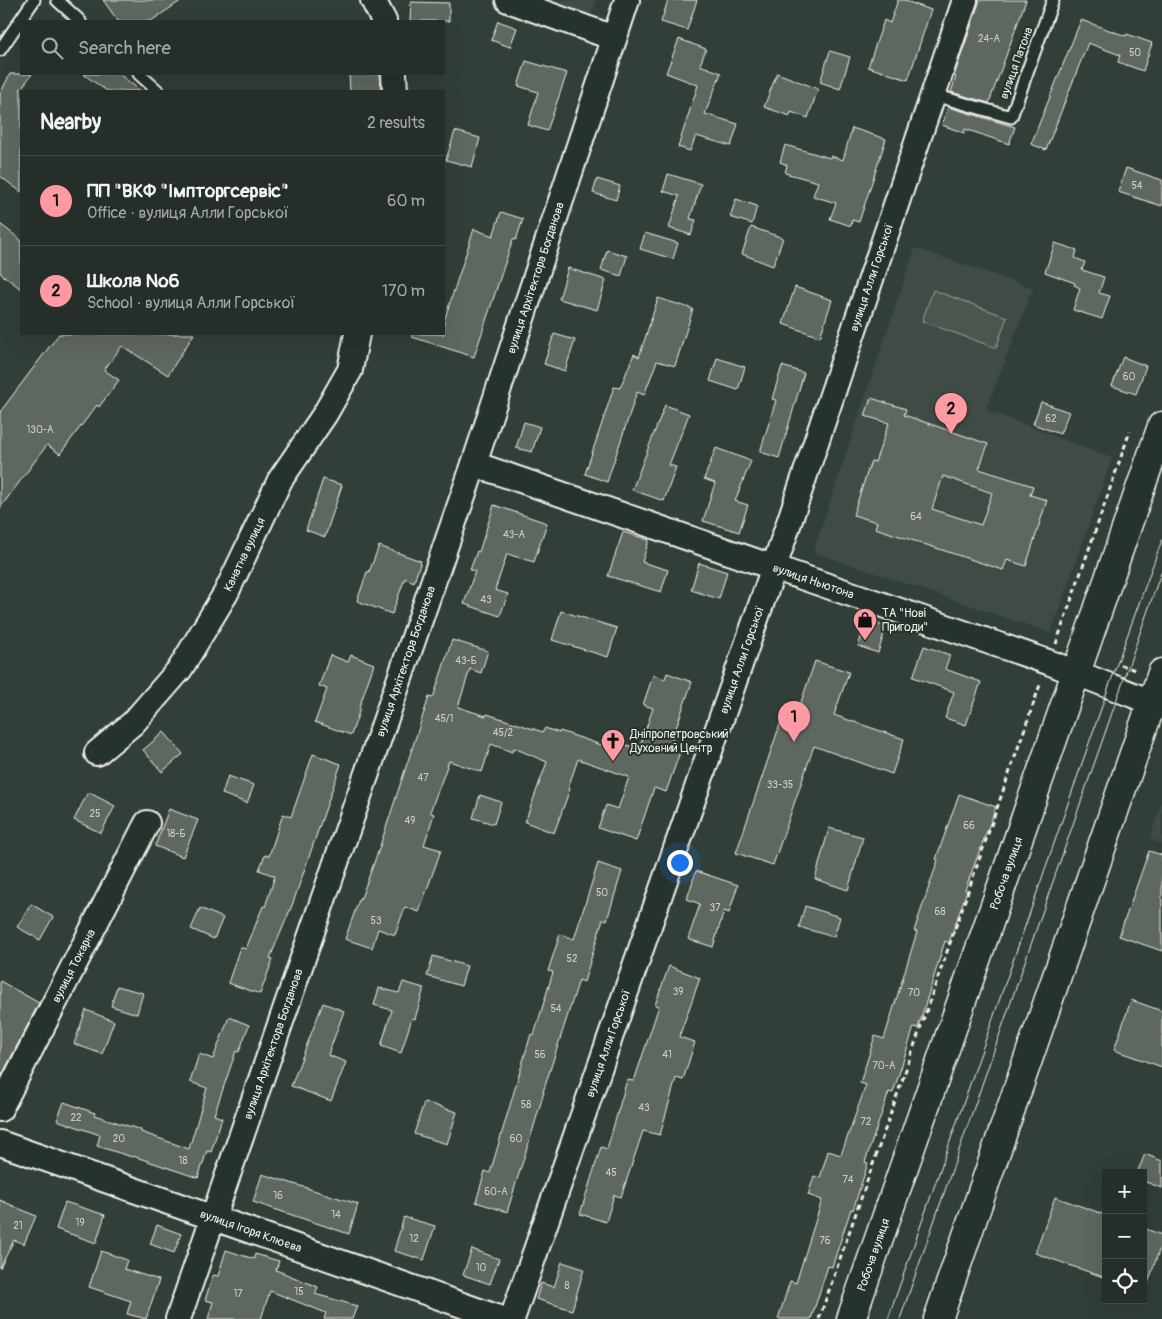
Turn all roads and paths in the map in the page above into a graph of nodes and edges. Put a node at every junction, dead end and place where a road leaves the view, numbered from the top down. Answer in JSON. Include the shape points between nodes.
{"nodes":[{"id":1,"x":34,"y":0,"type":"edge"},
{"id":2,"x":56,"y":0,"type":"edge"},
{"id":3,"x":373,"y":0,"type":"edge"},
{"id":4,"x":508,"y":0,"type":"edge"},
{"id":5,"x":627,"y":0,"type":"edge"},
{"id":6,"x":965,"y":0,"type":"edge"},
{"id":7,"x":1053,"y":0,"type":"edge"},
{"id":8,"x":20,"y":20,"type":"edge"},
{"id":9,"x":79,"y":20,"type":"edge"},
{"id":10,"x":383,"y":20,"type":"edge"},
{"id":11,"x":20,"y":21,"type":"edge"},
{"id":12,"x":614,"y":38,"type":"junction"},
{"id":13,"x":0,"y":50,"type":"edge"},
{"id":14,"x":140,"y":75,"type":"edge"},
{"id":15,"x":394,"y":75,"type":"edge"},
{"id":16,"x":157,"y":90,"type":"edge"},
{"id":17,"x":395,"y":90,"type":"edge"},
{"id":18,"x":934,"y":95,"type":"junction"},
{"id":19,"x":358,"y":335,"type":"edge"},
{"id":20,"x":1162,"y":426,"type":"edge"},
{"id":21,"x":1130,"y":431,"type":"dead end"},
{"id":22,"x":474,"y":464,"type":"junction"},
{"id":23,"x":773,"y":569,"type":"junction"},
{"id":24,"x":1048,"y":662,"type":"junction"},
{"id":25,"x":1077,"y":673,"type":"junction"},
{"id":26,"x":1162,"y":673,"type":"edge"},
{"id":27,"x":1151,"y":702,"type":"junction"},
{"id":28,"x":97,"y":753,"type":"dead end"},
{"id":29,"x":147,"y":823,"type":"dead end"},
{"id":30,"x":0,"y":1109,"type":"edge"},
{"id":31,"x":0,"y":1143,"type":"edge"},
{"id":32,"x":214,"y":1218,"type":"junction"},
{"id":33,"x":178,"y":1319,"type":"edge"},
{"id":34,"x":502,"y":1319,"type":"edge"},
{"id":35,"x":512,"y":1319,"type":"edge"},
{"id":36,"x":819,"y":1319,"type":"edge"},
{"id":37,"x":851,"y":1319,"type":"edge"},
{"id":38,"x":938,"y":1319,"type":"edge"}],
"edges":[{"from":1,"to":8,"type":"lane"},
{"from":2,"to":9,"type":"lane"},
{"from":3,"to":10,"type":"street"},
{"from":4,"to":12,"type":"street"},
{"from":5,"to":12,"type":"street","name":"вулиця Архітектора Богданова"},
{"from":6,"to":18,"type":"street","name":"вулиця Алли Горської"},
{"from":7,"to":18,"type":"lane","name":"вулиця Патона","via":[[1011,117]]},
{"from":11,"to":13,"type":"lane"},
{"from":12,"to":22,"type":"street","name":"вулиця Архітектора Богданова"},
{"from":14,"to":16,"type":"lane"},
{"from":15,"to":17,"type":"street"},
{"from":18,"to":23,"type":"street","name":"вулиця Алли Горської"},
{"from":19,"to":28,"type":"street","name":"Канатна вулиця","via":[[350,370],[325,414],[280,480],[226,593],[180,669],[133,723]]},
{"from":20,"to":25,"type":"main road","name":"Робоча вулиця"},
{"from":21,"to":24,"type":"path"},
{"from":22,"to":23,"type":"street","name":"вулиця Ньютона"},
{"from":22,"to":32,"type":"street","name":"вулиця Архітектора Богданова"},
{"from":23,"to":24,"type":"street","name":"вулиця Ньютона"},
{"from":23,"to":35,"type":"street","name":"вулиця Алли Горської"},
{"from":24,"to":25,"type":"street","name":"вулиця Ньютона"},
{"from":24,"to":36,"type":"path"},
{"from":25,"to":27,"type":"street","name":"вулиця Ньютона"},
{"from":25,"to":37,"type":"main road","name":"Робоча вулиця"},
{"from":26,"to":27,"type":"main road"},
{"from":27,"to":38,"type":"main road"},
{"from":29,"to":30,"type":"street","name":"вулиця Токарна"},
{"from":31,"to":32,"type":"street","name":"вулиця Ігоря Клюєва"},
{"from":32,"to":33,"type":"street","name":"вулиця Архітектора Богданова"},
{"from":32,"to":34,"type":"street","name":"вулиця Ігоря Клюєва"}]}
